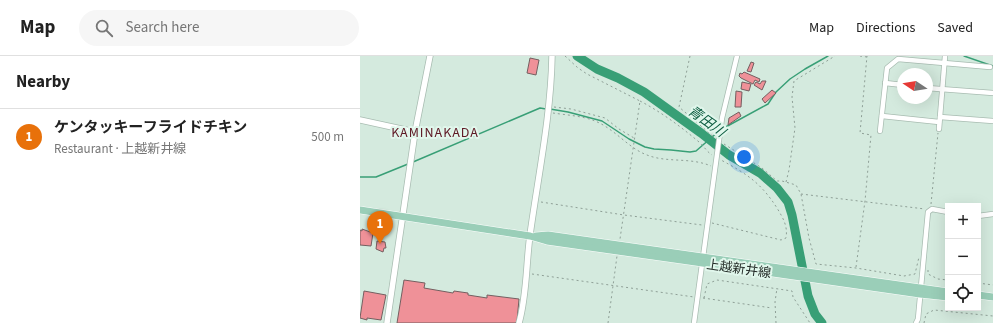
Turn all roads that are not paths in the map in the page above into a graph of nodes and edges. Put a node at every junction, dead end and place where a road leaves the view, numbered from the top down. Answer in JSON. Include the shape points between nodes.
{"nodes":[{"id":1,"x":430,"y":56,"type":"edge"},
{"id":2,"x":552,"y":56,"type":"edge"},
{"id":3,"x":737,"y":56,"type":"edge"},
{"id":4,"x":945,"y":56,"type":"edge"},
{"id":5,"x":945,"y":62,"type":"junction"},
{"id":6,"x":990,"y":67,"type":"dead end"},
{"id":7,"x":885,"y":83,"type":"junction"},
{"id":8,"x":897,"y":84,"type":"edge"},
{"id":9,"x":933,"y":88,"type":"edge"},
{"id":10,"x":942,"y":89,"type":"junction"},
{"id":11,"x":993,"y":93,"type":"edge"},
{"id":12,"x":882,"y":116,"type":"junction"},
{"id":13,"x":939,"y":119,"type":"junction"},
{"id":14,"x":360,"y":120,"type":"edge"},
{"id":15,"x":993,"y":121,"type":"edge"},
{"id":16,"x":939,"y":129,"type":"road end"},
{"id":17,"x":415,"y":132,"type":"junction"},
{"id":18,"x":880,"y":132,"type":"dead end"},
{"id":19,"x":360,"y":210,"type":"edge"},
{"id":20,"x":945,"y":212,"type":"edge"},
{"id":21,"x":993,"y":214,"type":"edge"},
{"id":22,"x":402,"y":216,"type":"junction"},
{"id":23,"x":981,"y":216,"type":"edge"},
{"id":24,"x":530,"y":236,"type":"junction"},
{"id":25,"x":703,"y":260,"type":"junction"},
{"id":26,"x":920,"y":291,"type":"junction"},
{"id":27,"x":945,"y":292,"type":"edge"},
{"id":28,"x":981,"y":295,"type":"edge"},
{"id":29,"x":945,"y":296,"type":"edge"},
{"id":30,"x":993,"y":296,"type":"edge"},
{"id":31,"x":981,"y":300,"type":"edge"},
{"id":32,"x":993,"y":301,"type":"edge"},
{"id":33,"x":387,"y":323,"type":"edge"},
{"id":34,"x":519,"y":323,"type":"edge"},
{"id":35,"x":694,"y":323,"type":"edge"},
{"id":36,"x":916,"y":323,"type":"edge"}],
"edges":[{"from":1,"to":17,"type":"street"},
{"from":2,"to":24,"type":"street","via":[[551,85]]},
{"from":3,"to":25,"type":"street","via":[[722,118]]},
{"from":4,"to":5,"type":"street"},
{"from":5,"to":6,"type":"street"},
{"from":5,"to":7,"type":"street","via":[[898,59],[887,68]]},
{"from":5,"to":10,"type":"street"},
{"from":7,"to":8,"type":"street"},
{"from":7,"to":12,"type":"street"},
{"from":9,"to":10,"type":"street"},
{"from":10,"to":11,"type":"street"},
{"from":10,"to":13,"type":"street"},
{"from":12,"to":13,"type":"street"},
{"from":12,"to":18,"type":"street"},
{"from":13,"to":15,"type":"street"},
{"from":13,"to":16,"type":"street"},
{"from":14,"to":17,"type":"street"},
{"from":17,"to":22,"type":"street"},
{"from":19,"to":22,"type":"main road","name":"上越新井線"},
{"from":20,"to":26,"type":"street","via":[[930,209],[928,212]]},
{"from":21,"to":23,"type":"street"},
{"from":22,"to":24,"type":"main road","name":"上越新井線"},
{"from":22,"to":33,"type":"street"},
{"from":24,"to":25,"type":"main road","name":"上越新井線","via":[[548,235]]},
{"from":24,"to":34,"type":"street"},
{"from":25,"to":26,"type":"main road","name":"上越新井線"},
{"from":25,"to":35,"type":"street"},
{"from":26,"to":27,"type":"main road","name":"上越新井線"},
{"from":26,"to":29,"type":"main road","name":"上越新井線"},
{"from":26,"to":36,"type":"street"},
{"from":28,"to":30,"type":"main road"},
{"from":31,"to":32,"type":"main road"}]}
